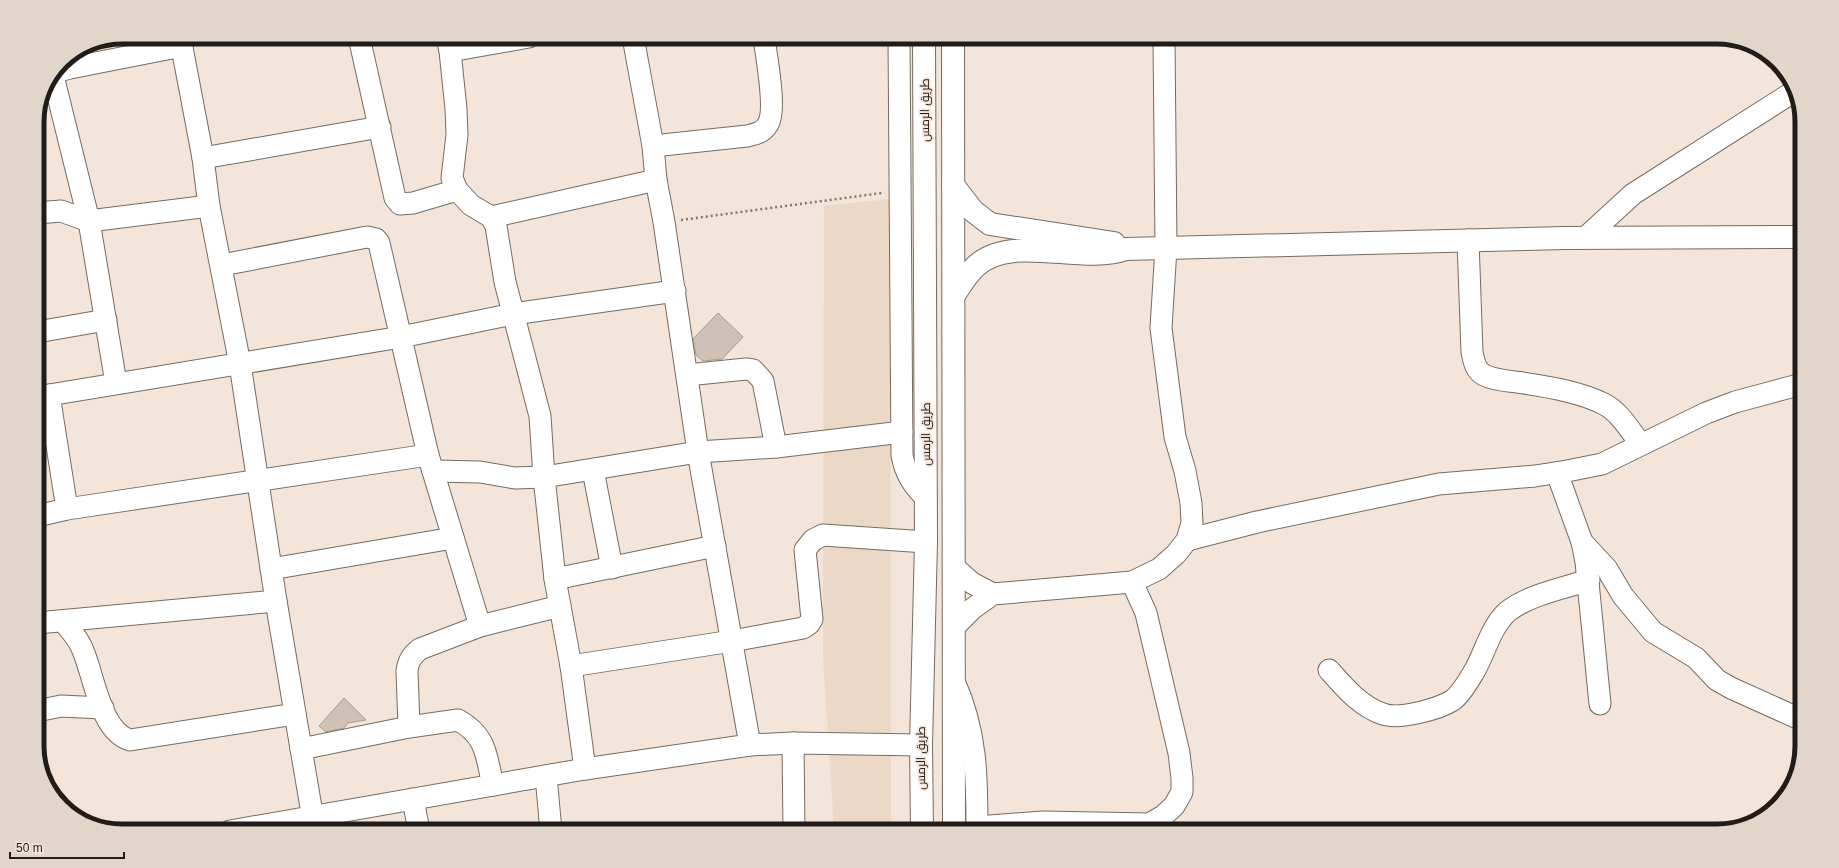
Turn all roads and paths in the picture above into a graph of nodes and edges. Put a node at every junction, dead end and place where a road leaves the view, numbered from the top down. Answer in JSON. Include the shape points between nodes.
{"nodes":[{"id":1,"x":172,"y":44,"type":"edge"},
{"id":2,"x":181,"y":44,"type":"edge"},
{"id":3,"x":361,"y":44,"type":"edge"},
{"id":4,"x":448,"y":44,"type":"edge"},
{"id":5,"x":634,"y":44,"type":"edge"},
{"id":6,"x":765,"y":44,"type":"edge"},
{"id":7,"x":899,"y":44,"type":"edge"},
{"id":8,"x":924,"y":44,"type":"edge"},
{"id":9,"x":953,"y":44,"type":"edge"},
{"id":10,"x":1164,"y":44,"type":"edge"},
{"id":11,"x":67,"y":67,"type":"edge"},
{"id":12,"x":62,"y":73,"type":"edge"},
{"id":13,"x":1790,"y":94,"type":"edge"},
{"id":14,"x":380,"y":127,"type":"junction"},
{"id":15,"x":653,"y":146,"type":"junction"},
{"id":16,"x":203,"y":158,"type":"junction"},
{"id":17,"x":656,"y":180,"type":"junction"},
{"id":18,"x":953,"y":185,"type":"junction"},
{"id":19,"x":457,"y":190,"type":"junction"},
{"id":20,"x":900,"y":190,"type":"junction"},
{"id":21,"x":209,"y":206,"type":"junction"},
{"id":22,"x":44,"y":212,"type":"edge"},
{"id":23,"x":491,"y":217,"type":"junction"},
{"id":24,"x":89,"y":221,"type":"junction"},
{"id":25,"x":664,"y":222,"type":"junction"},
{"id":26,"x":1795,"y":237,"type":"edge"},
{"id":27,"x":1585,"y":238,"type":"junction"},
{"id":28,"x":1468,"y":240,"type":"junction"},
{"id":29,"x":1166,"y":248,"type":"junction"},
{"id":30,"x":1126,"y":249,"type":"junction"},
{"id":31,"x":222,"y":265,"type":"junction"},
{"id":32,"x":675,"y":291,"type":"junction"},
{"id":33,"x":954,"y":295,"type":"junction"},
{"id":34,"x":513,"y":314,"type":"junction"},
{"id":35,"x":106,"y":320,"type":"junction"},
{"id":36,"x":44,"y":331,"type":"edge"},
{"id":37,"x":400,"y":337,"type":"junction"},
{"id":38,"x":240,"y":364,"type":"junction"},
{"id":39,"x":687,"y":375,"type":"junction"},
{"id":40,"x":116,"y":383,"type":"junction"},
{"id":41,"x":1795,"y":386,"type":"edge"},
{"id":42,"x":44,"y":396,"type":"edge"},
{"id":43,"x":44,"y":401,"type":"edge"},
{"id":44,"x":902,"y":432,"type":"junction"},
{"id":45,"x":1641,"y":444,"type":"junction"},
{"id":46,"x":776,"y":447,"type":"junction"},
{"id":47,"x":698,"y":452,"type":"junction"},
{"id":48,"x":431,"y":463,"type":"junction"},
{"id":49,"x":593,"y":470,"type":"junction"},
{"id":50,"x":1557,"y":473,"type":"junction"},
{"id":51,"x":544,"y":477,"type":"junction"},
{"id":52,"x":258,"y":480,"type":"junction"},
{"id":53,"x":926,"y":498,"type":"junction"},
{"id":54,"x":67,"y":509,"type":"junction"},
{"id":55,"x":44,"y":514,"type":"edge"},
{"id":56,"x":453,"y":538,"type":"junction"},
{"id":57,"x":1187,"y":540,"type":"junction"},
{"id":58,"x":926,"y":542,"type":"junction"},
{"id":59,"x":1582,"y":542,"type":"junction"},
{"id":60,"x":715,"y":546,"type":"junction"},
{"id":61,"x":954,"y":567,"type":"junction"},
{"id":62,"x":612,"y":568,"type":"junction"},
{"id":63,"x":271,"y":569,"type":"junction"},
{"id":64,"x":555,"y":579,"type":"junction"},
{"id":65,"x":1589,"y":580,"type":"junction"},
{"id":66,"x":1132,"y":582,"type":"junction"},
{"id":67,"x":993,"y":594,"type":"junction"},
{"id":68,"x":276,"y":601,"type":"junction"},
{"id":69,"x":560,"y":606,"type":"junction"},
{"id":70,"x":63,"y":621,"type":"junction"},
{"id":71,"x":44,"y":622,"type":"edge"},
{"id":72,"x":480,"y":626,"type":"junction"},
{"id":73,"x":954,"y":627,"type":"junction"},
{"id":74,"x":732,"y":641,"type":"junction"},
{"id":75,"x":571,"y":666,"type":"junction"},
{"id":76,"x":1329,"y":670,"type":"dead end"},
{"id":77,"x":954,"y":681,"type":"junction"},
{"id":78,"x":1600,"y":704,"type":"dead end"},
{"id":79,"x":103,"y":708,"type":"junction"},
{"id":80,"x":44,"y":710,"type":"edge"},
{"id":81,"x":1795,"y":712,"type":"edge"},
{"id":82,"x":295,"y":714,"type":"junction"},
{"id":83,"x":409,"y":727,"type":"junction"},
{"id":84,"x":793,"y":743,"type":"junction"},
{"id":85,"x":750,"y":745,"type":"junction"},
{"id":86,"x":921,"y":745,"type":"junction"},
{"id":87,"x":301,"y":749,"type":"junction"},
{"id":88,"x":585,"y":769,"type":"junction"},
{"id":89,"x":546,"y":776,"type":"junction"},
{"id":90,"x":493,"y":785,"type":"junction"},
{"id":91,"x":413,"y":799,"type":"junction"},
{"id":92,"x":314,"y":824,"type":"edge"},
{"id":93,"x":418,"y":824,"type":"edge"},
{"id":94,"x":550,"y":824,"type":"edge"},
{"id":95,"x":794,"y":824,"type":"edge"},
{"id":96,"x":922,"y":824,"type":"edge"},
{"id":97,"x":954,"y":824,"type":"edge"},
{"id":98,"x":977,"y":824,"type":"edge"},
{"id":99,"x":1024,"y":824,"type":"edge"},
{"id":100,"x":1149,"y":824,"type":"edge"},
{"id":101,"x":1149,"y":824,"type":"edge"}],
"edges":[{"from":1,"to":11,"type":"street"},
{"from":2,"to":16,"type":"street"},
{"from":3,"to":14,"type":"street"},
{"from":4,"to":19,"type":"street","via":[[457,135],[452,178]]},
{"from":5,"to":15,"type":"street"},
{"from":6,"to":15,"type":"street","via":[[771,101],[768,124],[760,132],[747,136]]},
{"from":7,"to":20,"type":"street"},
{"from":8,"to":53,"type":"main road","name":"طريق الرمس"},
{"from":9,"to":18,"type":"main road"},
{"from":10,"to":29,"type":"street"},
{"from":12,"to":24,"type":"street"},
{"from":13,"to":27,"type":"street","via":[[1633,194]]},
{"from":14,"to":16,"type":"street"},
{"from":14,"to":19,"type":"street","via":[[395,198],[400,204],[413,203]]},
{"from":15,"to":17,"type":"street"},
{"from":16,"to":21,"type":"street"},
{"from":17,"to":23,"type":"street"},
{"from":17,"to":25,"type":"street"},
{"from":18,"to":30,"type":"main road","via":[[973,211],[990,224],[1105,241]]},
{"from":18,"to":33,"type":"main road"},
{"from":19,"to":23,"type":"street","via":[[472,205]]},
{"from":20,"to":25,"type":"path"},
{"from":20,"to":44,"type":"street"},
{"from":21,"to":24,"type":"street"},
{"from":21,"to":31,"type":"street"},
{"from":22,"to":24,"type":"street","via":[[61,211]]},
{"from":23,"to":34,"type":"street","via":[[497,232]]},
{"from":24,"to":35,"type":"street"},
{"from":25,"to":32,"type":"street"},
{"from":26,"to":27,"type":"main road"},
{"from":27,"to":28,"type":"main road"},
{"from":28,"to":29,"type":"main road"},
{"from":28,"to":45,"type":"street","via":[[1472,352],[1475,366],[1483,375],[1496,379],[1541,386],[1605,404]]},
{"from":29,"to":30,"type":"main road"},
{"from":29,"to":57,"type":"street","via":[[1161,328],[1175,436],[1191,503],[1192,523]]},
{"from":30,"to":33,"type":"main road","via":[[1104,254],[1012,250],[1002,252],[977,266]]},
{"from":31,"to":37,"type":"street","via":[[367,237],[376,239],[383,254]]},
{"from":31,"to":38,"type":"street"},
{"from":32,"to":34,"type":"street"},
{"from":32,"to":39,"type":"street"},
{"from":33,"to":61,"type":"main road"},
{"from":34,"to":37,"type":"street"},
{"from":34,"to":51,"type":"street","via":[[540,416]]},
{"from":35,"to":36,"type":"street"},
{"from":35,"to":40,"type":"street"},
{"from":37,"to":38,"type":"street"},
{"from":37,"to":48,"type":"street"},
{"from":38,"to":40,"type":"street"},
{"from":38,"to":52,"type":"street"},
{"from":39,"to":46,"type":"street","via":[[753,370],[763,380]]},
{"from":39,"to":47,"type":"street"},
{"from":40,"to":42,"type":"street"},
{"from":41,"to":45,"type":"street","via":[[1706,413]]},
{"from":43,"to":54,"type":"street"},
{"from":44,"to":46,"type":"street"},
{"from":44,"to":53,"type":"street","via":[[904,468],[910,480]]},
{"from":45,"to":50,"type":"street","via":[[1602,464]]},
{"from":46,"to":47,"type":"street"},
{"from":47,"to":49,"type":"street"},
{"from":47,"to":60,"type":"street"},
{"from":48,"to":51,"type":"street","via":[[515,478]]},
{"from":48,"to":52,"type":"street"},
{"from":48,"to":56,"type":"street"},
{"from":49,"to":51,"type":"street"},
{"from":49,"to":62,"type":"street"},
{"from":50,"to":57,"type":"street","via":[[1439,484],[1265,520]]},
{"from":50,"to":59,"type":"street"},
{"from":51,"to":64,"type":"street"},
{"from":52,"to":54,"type":"street"},
{"from":52,"to":63,"type":"street"},
{"from":53,"to":58,"type":"main road","name":"طريق الرمس"},
{"from":54,"to":55,"type":"street"},
{"from":56,"to":63,"type":"street"},
{"from":56,"to":72,"type":"street"},
{"from":57,"to":66,"type":"street","via":[[1159,569]]},
{"from":58,"to":74,"type":"street","via":[[823,535],[805,550],[812,619],[809,624],[803,628]]},
{"from":58,"to":86,"type":"main road","name":"طريق الرمس"},
{"from":59,"to":65,"type":"street"},
{"from":59,"to":81,"type":"street","via":[[1607,569],[1626,600],[1654,632],[1696,658],[1730,688]]},
{"from":60,"to":62,"type":"street"},
{"from":60,"to":74,"type":"street"},
{"from":61,"to":67,"type":"street","via":[[972,583]]},
{"from":61,"to":73,"type":"main road"},
{"from":62,"to":64,"type":"street"},
{"from":63,"to":68,"type":"street"},
{"from":64,"to":69,"type":"street"},
{"from":65,"to":76,"type":"street","via":[[1526,600],[1506,613],[1462,690],[1454,699],[1439,706],[1394,716],[1382,714],[1361,702]]},
{"from":65,"to":78,"type":"street"},
{"from":66,"to":67,"type":"street"},
{"from":66,"to":101,"type":"street","via":[[1146,613],[1179,753],[1182,792],[1164,816]]},
{"from":67,"to":73,"type":"street","via":[[972,609]]},
{"from":68,"to":70,"type":"street"},
{"from":68,"to":82,"type":"street"},
{"from":69,"to":72,"type":"street"},
{"from":69,"to":75,"type":"street"},
{"from":70,"to":71,"type":"street"},
{"from":70,"to":79,"type":"street","via":[[81,646]]},
{"from":72,"to":83,"type":"street","via":[[420,649],[413,655],[407,671]]},
{"from":73,"to":77,"type":"main road"},
{"from":74,"to":75,"type":"street"},
{"from":74,"to":85,"type":"street"},
{"from":75,"to":88,"type":"street"},
{"from":77,"to":97,"type":"main road"},
{"from":77,"to":98,"type":"street","via":[[973,738],[977,776]]},
{"from":79,"to":80,"type":"street","via":[[61,706]]},
{"from":79,"to":82,"type":"street","via":[[111,726],[123,738],[130,740]]},
{"from":82,"to":87,"type":"street"},
{"from":83,"to":87,"type":"street"},
{"from":83,"to":90,"type":"street","via":[[458,720],[467,725],[482,740]]},
{"from":84,"to":85,"type":"street"},
{"from":84,"to":86,"type":"street"},
{"from":84,"to":95,"type":"street"},
{"from":85,"to":88,"type":"street"},
{"from":86,"to":96,"type":"main road","name":"طريق الرمس"},
{"from":87,"to":92,"type":"street"},
{"from":88,"to":89,"type":"street"},
{"from":89,"to":90,"type":"street"},
{"from":89,"to":94,"type":"street"},
{"from":90,"to":91,"type":"street"},
{"from":91,"to":92,"type":"street"},
{"from":91,"to":93,"type":"street"},
{"from":99,"to":100,"type":"street"}]}
